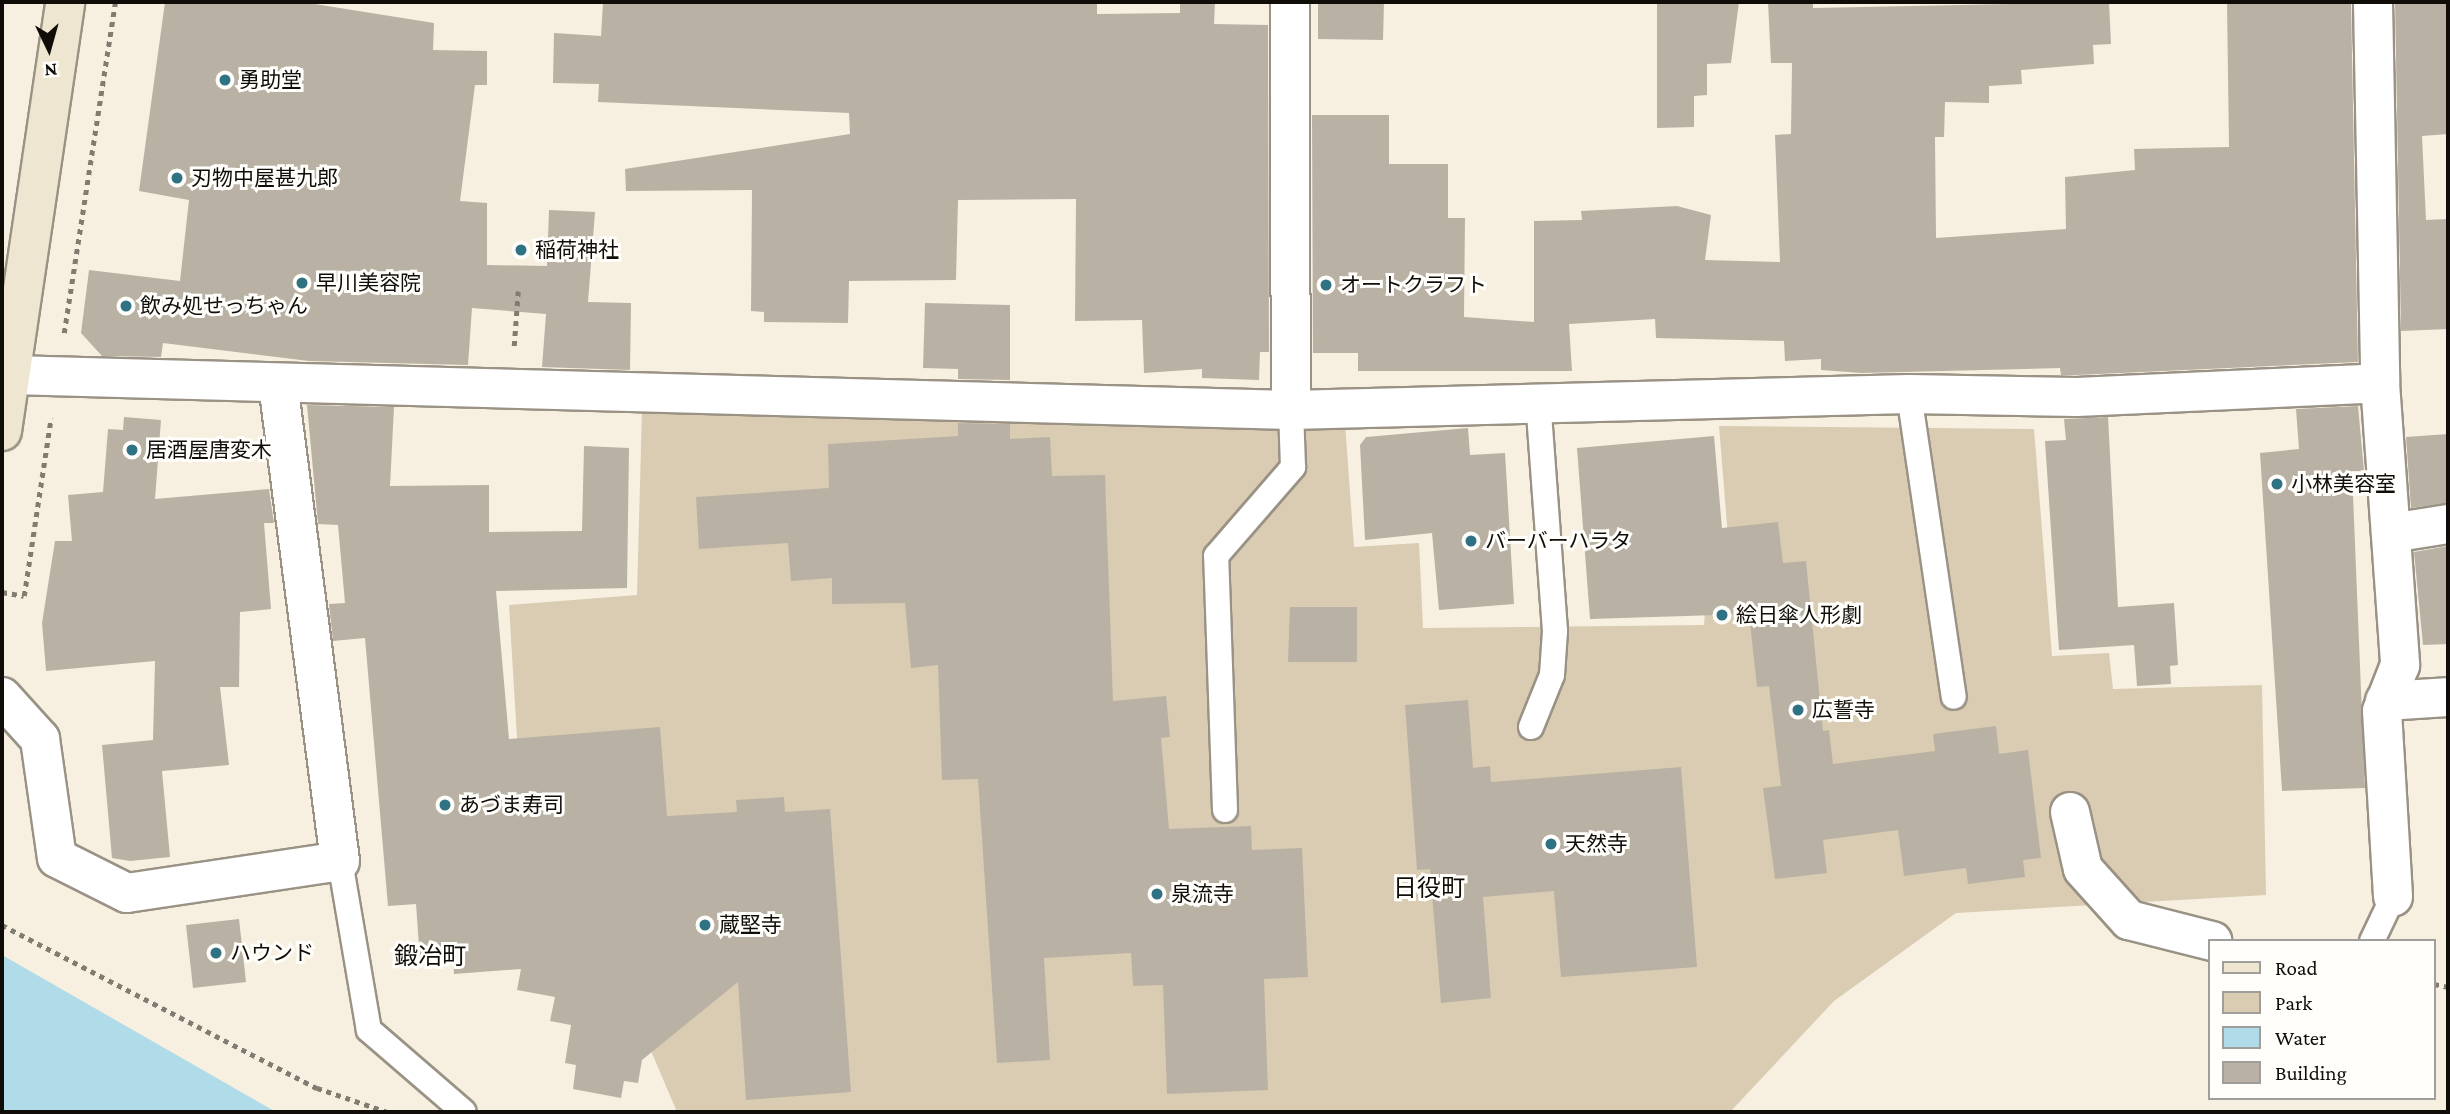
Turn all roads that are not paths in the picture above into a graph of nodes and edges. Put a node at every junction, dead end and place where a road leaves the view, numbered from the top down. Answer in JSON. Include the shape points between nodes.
{"nodes":[{"id":1,"x":65,"y":2,"type":"edge"},
{"id":2,"x":1290,"y":2,"type":"edge"},
{"id":3,"x":2373,"y":2,"type":"edge"},
{"id":4,"x":11,"y":375,"type":"junction"},
{"id":5,"x":2380,"y":383,"type":"junction"},
{"id":6,"x":278,"y":386,"type":"junction"},
{"id":7,"x":1909,"y":394,"type":"junction"},
{"id":8,"x":1538,"y":402,"type":"junction"},
{"id":9,"x":1291,"y":410,"type":"junction"},
{"id":10,"x":2,"y":431,"type":"edge"},
{"id":11,"x":2448,"y":524,"type":"edge"},
{"id":12,"x":2391,"y":533,"type":"junction"},
{"id":13,"x":2,"y":697,"type":"edge"},
{"id":14,"x":1954,"y":697,"type":"dead end"},
{"id":15,"x":2448,"y":697,"type":"edge"},
{"id":16,"x":2385,"y":701,"type":"junction"},
{"id":17,"x":1531,"y":727,"type":"dead end"},
{"id":18,"x":1226,"y":810,"type":"dead end"},
{"id":19,"x":2070,"y":812,"type":"dead end"},
{"id":20,"x":340,"y":861,"type":"junction"},
{"id":21,"x":2393,"y":897,"type":"joint"},
{"id":22,"x":2373,"y":939,"type":"edge"},
{"id":23,"x":2208,"y":940,"type":"edge"},
{"id":24,"x":464,"y":1112,"type":"edge"}],
"edges":[{"from":1,"to":4,"type":"street"},
{"from":2,"to":9,"type":"street"},
{"from":3,"to":5,"type":"street"},
{"from":4,"to":6,"type":"street"},
{"from":4,"to":10,"type":"street"},
{"from":5,"to":7,"type":"street","via":[[2077,397]]},
{"from":5,"to":12,"type":"street"},
{"from":6,"to":9,"type":"street"},
{"from":6,"to":20,"type":"street"},
{"from":7,"to":8,"type":"street"},
{"from":7,"to":14,"type":"lane"},
{"from":8,"to":9,"type":"street"},
{"from":8,"to":17,"type":"lane","via":[[1555,631],[1552,675]]},
{"from":9,"to":18,"type":"lane","via":[[1293,467],[1216,556]]},
{"from":11,"to":12,"type":"street"},
{"from":12,"to":16,"type":"street","via":[[2400,664]]},
{"from":13,"to":20,"type":"street","via":[[40,739],[57,858],[127,893]]},
{"from":15,"to":16,"type":"street"},
{"from":16,"to":21,"type":"street"},
{"from":19,"to":23,"type":"street","via":[[2083,869],[2129,920]]},
{"from":20,"to":24,"type":"lane","via":[[369,1030]]},
{"from":21,"to":22,"type":"lane"}]}
